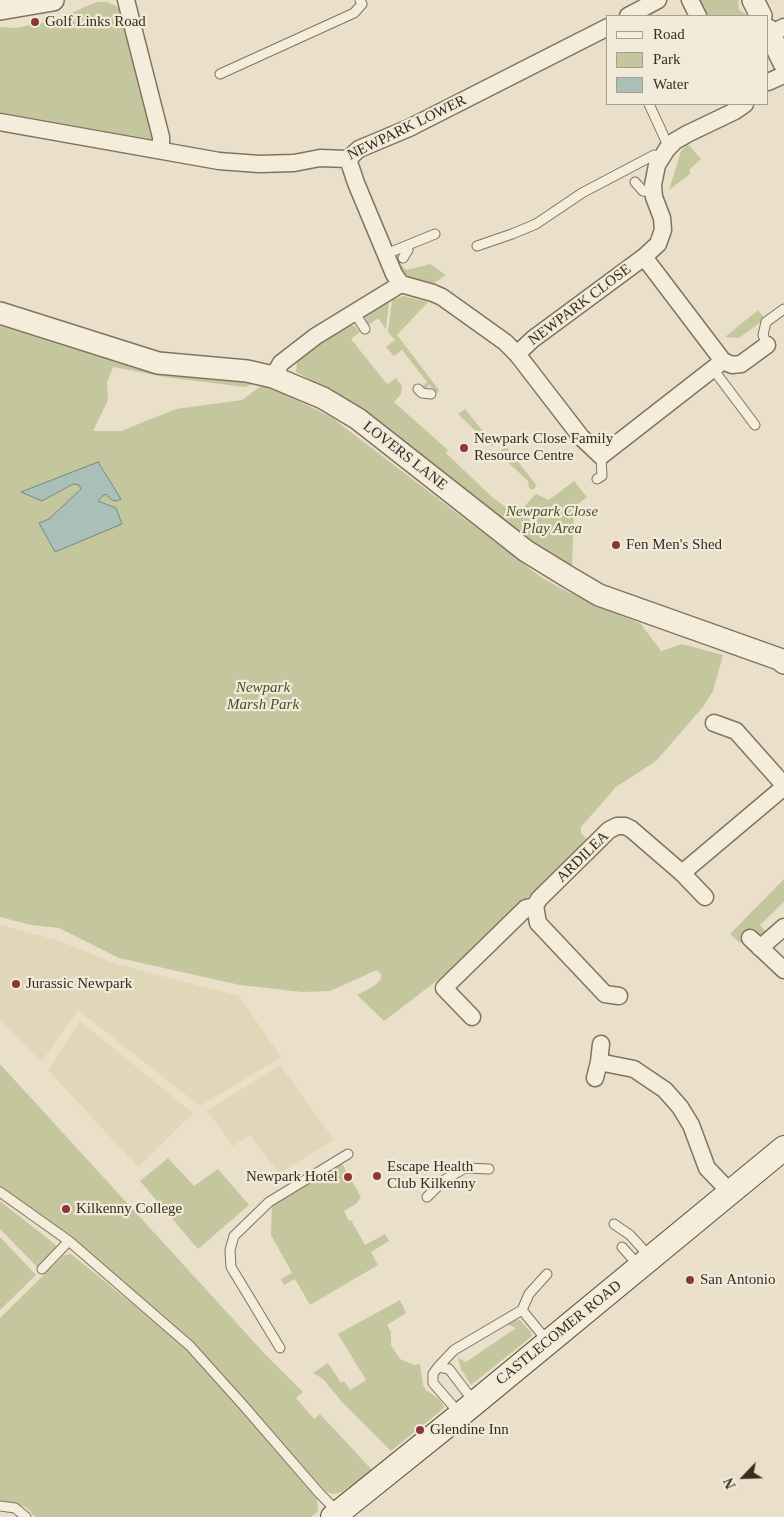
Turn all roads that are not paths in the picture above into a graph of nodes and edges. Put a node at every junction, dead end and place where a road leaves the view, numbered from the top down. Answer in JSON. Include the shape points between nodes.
{"nodes":[{"id":1,"x":53,"y":0,"type":"edge"},
{"id":2,"x":126,"y":0,"type":"edge"},
{"id":3,"x":360,"y":0,"type":"edge"},
{"id":4,"x":658,"y":0,"type":"edge"},
{"id":5,"x":690,"y":0,"type":"edge"},
{"id":6,"x":753,"y":0,"type":"edge"},
{"id":7,"x":0,"y":9,"type":"edge"},
{"id":8,"x":630,"y":15,"type":"edge"},
{"id":9,"x":698,"y":15,"type":"edge"},
{"id":10,"x":763,"y":15,"type":"edge"},
{"id":11,"x":771,"y":27,"type":"edge"},
{"id":12,"x":606,"y":28,"type":"edge"},
{"id":13,"x":784,"y":63,"type":"edge"},
{"id":14,"x":220,"y":74,"type":"dead end"},
{"id":15,"x":784,"y":75,"type":"edge"},
{"id":16,"x":769,"y":82,"type":"edge"},
{"id":17,"x":649,"y":105,"type":"edge"},
{"id":18,"x":743,"y":105,"type":"edge"},
{"id":19,"x":0,"y":122,"type":"edge"},
{"id":20,"x":161,"y":150,"type":"junction"},
{"id":21,"x":666,"y":152,"type":"junction"},
{"id":22,"x":348,"y":159,"type":"junction"},
{"id":23,"x":635,"y":182,"type":"dead end"},
{"id":24,"x":653,"y":192,"type":"junction"},
{"id":25,"x":434,"y":234,"type":"dead end"},
{"id":26,"x":406,"y":246,"type":"junction"},
{"id":27,"x":476,"y":246,"type":"dead end"},
{"id":28,"x":386,"y":254,"type":"junction"},
{"id":29,"x":644,"y":257,"type":"junction"},
{"id":30,"x":403,"y":258,"type":"dead end"},
{"id":31,"x":401,"y":284,"type":"junction"},
{"id":32,"x":784,"y":310,"type":"edge"},
{"id":33,"x":354,"y":312,"type":"junction"},
{"id":34,"x":0,"y":313,"type":"edge"},
{"id":35,"x":365,"y":329,"type":"dead end"},
{"id":36,"x":767,"y":345,"type":"joint"},
{"id":37,"x":517,"y":354,"type":"junction"},
{"id":38,"x":718,"y":365,"type":"junction"},
{"id":39,"x":273,"y":378,"type":"junction"},
{"id":40,"x":418,"y":389,"type":"dead end"},
{"id":41,"x":431,"y":394,"type":"dead end"},
{"id":42,"x":755,"y":425,"type":"dead end"},
{"id":43,"x":600,"y":456,"type":"junction"},
{"id":44,"x":597,"y":479,"type":"dead end"},
{"id":45,"x":784,"y":662,"type":"edge"},
{"id":46,"x":714,"y":724,"type":"dead end"},
{"id":47,"x":784,"y":786,"type":"edge"},
{"id":48,"x":682,"y":873,"type":"junction"},
{"id":49,"x":705,"y":897,"type":"dead end"},
{"id":50,"x":535,"y":906,"type":"junction"},
{"id":51,"x":784,"y":926,"type":"edge"},
{"id":52,"x":784,"y":970,"type":"edge"},
{"id":53,"x":619,"y":996,"type":"dead end"},
{"id":54,"x":472,"y":1017,"type":"dead end"},
{"id":55,"x":602,"y":1044,"type":"dead end"},
{"id":56,"x":599,"y":1062,"type":"junction"},
{"id":57,"x":595,"y":1078,"type":"dead end"},
{"id":58,"x":784,"y":1148,"type":"edge"},
{"id":59,"x":348,"y":1154,"type":"dead end"},
{"id":60,"x":489,"y":1168,"type":"dead end"},
{"id":61,"x":0,"y":1192,"type":"edge"},
{"id":62,"x":730,"y":1192,"type":"junction"},
{"id":63,"x":427,"y":1197,"type":"dead end"},
{"id":64,"x":614,"y":1224,"type":"dead end"},
{"id":65,"x":68,"y":1241,"type":"junction"},
{"id":66,"x":622,"y":1247,"type":"dead end"},
{"id":67,"x":645,"y":1262,"type":"junction"},
{"id":68,"x":42,"y":1269,"type":"dead end"},
{"id":69,"x":547,"y":1274,"type":"dead end"},
{"id":70,"x":522,"y":1310,"type":"junction"},
{"id":71,"x":548,"y":1342,"type":"junction"},
{"id":72,"x":280,"y":1348,"type":"dead end"},
{"id":73,"x":438,"y":1367,"type":"junction"},
{"id":74,"x":468,"y":1408,"type":"junction"},
{"id":75,"x":0,"y":1506,"type":"edge"},
{"id":76,"x":336,"y":1515,"type":"edge"},
{"id":77,"x":26,"y":1517,"type":"edge"}],
"edges":[{"from":1,"to":7,"type":"street"},
{"from":2,"to":20,"type":"street","via":[[161,137]]},
{"from":3,"to":14,"type":"lane","via":[[362,4],[354,13]]},
{"from":4,"to":8,"type":"street"},
{"from":5,"to":9,"type":"street"},
{"from":6,"to":10,"type":"street"},
{"from":11,"to":13,"type":"street"},
{"from":12,"to":22,"type":"street","name":"NEWPARK LOWER","via":[[409,128],[359,149]]},
{"from":15,"to":16,"type":"street"},
{"from":17,"to":21,"type":"lane","via":[[666,141]]},
{"from":18,"to":21,"type":"street","via":[[687,134]]},
{"from":19,"to":20,"type":"street","name":"NEWPARK LOWER"},
{"from":20,"to":22,"type":"street","name":"NEWPARK LOWER","via":[[219,161],[259,164],[320,158]]},
{"from":21,"to":24,"type":"street","name":"NEWPARK CLOSE","via":[[653,176]]},
{"from":21,"to":27,"type":"lane","via":[[654,155],[582,193],[536,224]]},
{"from":22,"to":28,"type":"street"},
{"from":23,"to":24,"type":"lane","via":[[643,191]]},
{"from":24,"to":29,"type":"street","name":"NEWPARK CLOSE","via":[[664,230],[658,244]]},
{"from":25,"to":26,"type":"lane"},
{"from":26,"to":28,"type":"lane"},
{"from":26,"to":30,"type":"lane","via":[[408,250]]},
{"from":28,"to":31,"type":"street"},
{"from":29,"to":37,"type":"street","name":"NEWPARK CLOSE"},
{"from":29,"to":38,"type":"street","name":"NEWPARK CLOSE"},
{"from":31,"to":33,"type":"street"},
{"from":31,"to":37,"type":"street","name":"NEWPARK CLOSE","via":[[442,297]]},
{"from":32,"to":36,"type":"lane","via":[[766,322],[763,335]]},
{"from":33,"to":35,"type":"lane"},
{"from":33,"to":39,"type":"street","via":[[281,363]]},
{"from":34,"to":39,"type":"street","name":"LOVERS LANE","via":[[158,363],[247,371]]},
{"from":36,"to":38,"type":"street","via":[[741,364]]},
{"from":37,"to":43,"type":"street","name":"NEWPARK CLOSE","via":[[581,437]]},
{"from":38,"to":42,"type":"lane","name":"NEWPARK CLOSE"},
{"from":38,"to":43,"type":"street"},
{"from":39,"to":45,"type":"street","name":"LOVERS LANE","via":[[323,398],[358,419],[526,551],[599,595]]},
{"from":40,"to":41,"type":"lane"},
{"from":43,"to":44,"type":"lane","via":[[602,476]]},
{"from":46,"to":47,"type":"street","via":[[736,731]]},
{"from":47,"to":48,"type":"street"},
{"from":48,"to":49,"type":"street","name":"ARDILEA"},
{"from":48,"to":50,"type":"street","name":"ARDILEA","via":[[631,829],[617,826],[609,830]]},
{"from":50,"to":53,"type":"street","via":[[538,923],[606,994]]},
{"from":50,"to":54,"type":"street","name":"ARDILEA","via":[[526,908],[444,988]]},
{"from":51,"to":52,"type":"street","via":[[755,943]]},
{"from":55,"to":56,"type":"street"},
{"from":56,"to":57,"type":"street"},
{"from":56,"to":62,"type":"street","via":[[634,1069],[665,1090],[691,1125],[707,1168]]},
{"from":58,"to":62,"type":"main road","name":"CASTLECOMER ROAD"},
{"from":59,"to":72,"type":"lane","via":[[268,1202],[234,1236],[230,1250],[231,1267]]},
{"from":60,"to":63,"type":"lane","via":[[465,1168],[444,1180]]},
{"from":61,"to":65,"type":"lane"},
{"from":62,"to":67,"type":"main road","name":"CASTLECOMER ROAD"},
{"from":64,"to":67,"type":"lane","via":[[630,1235]]},
{"from":65,"to":68,"type":"lane"},
{"from":65,"to":76,"type":"lane","via":[[190,1346]]},
{"from":66,"to":67,"type":"lane"},
{"from":67,"to":71,"type":"main road","name":"CASTLECOMER ROAD"},
{"from":69,"to":70,"type":"lane","via":[[529,1294]]},
{"from":70,"to":71,"type":"lane"},
{"from":70,"to":73,"type":"lane","via":[[454,1350]]},
{"from":71,"to":74,"type":"main road","name":"CASTLECOMER ROAD"},
{"from":73,"to":74,"type":"lane","via":[[449,1369]]},
{"from":73,"to":74,"type":"lane","via":[[433,1374],[433,1383]]},
{"from":74,"to":76,"type":"main road","name":"CASTLECOMER ROAD"},
{"from":75,"to":77,"type":"lane","via":[[15,1508]]}]}
